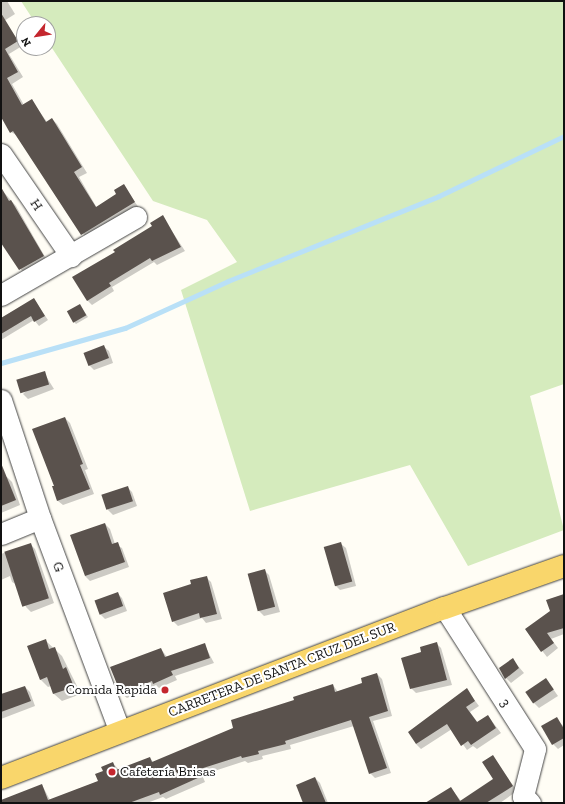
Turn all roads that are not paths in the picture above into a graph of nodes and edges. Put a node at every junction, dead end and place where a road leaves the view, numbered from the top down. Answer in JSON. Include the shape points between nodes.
{"nodes":[{"id":1,"x":1,"y":154,"type":"edge"},
{"id":2,"x":136,"y":217,"type":"dead end"},
{"id":3,"x":71,"y":256,"type":"junction"},
{"id":4,"x":1,"y":295,"type":"edge"},
{"id":5,"x":1,"y":400,"type":"edge"},
{"id":6,"x":40,"y":518,"type":"junction"},
{"id":7,"x":1,"y":534,"type":"edge"},
{"id":8,"x":564,"y":566,"type":"edge"},
{"id":9,"x":445,"y":608,"type":"junction"},
{"id":10,"x":120,"y":732,"type":"junction"},
{"id":11,"x":1,"y":778,"type":"edge"},
{"id":12,"x":522,"y":801,"type":"edge"}],
"edges":[{"from":1,"to":3,"type":"street","name":"H"},
{"from":2,"to":3,"type":"street"},
{"from":3,"to":4,"type":"street"},
{"from":5,"to":6,"type":"street","name":"G"},
{"from":6,"to":7,"type":"street"},
{"from":6,"to":10,"type":"street","name":"G"},
{"from":8,"to":9,"type":"main road","name":"CARRETERA DE SANTA CRUZ DEL SUR"},
{"from":9,"to":10,"type":"main road","name":"CARRETERA DE SANTA CRUZ DEL SUR"},
{"from":9,"to":12,"type":"street","name":"3","via":[[535,749]]},
{"from":10,"to":11,"type":"main road","name":"CARRETERA DE SANTA CRUZ DEL SUR"}]}
